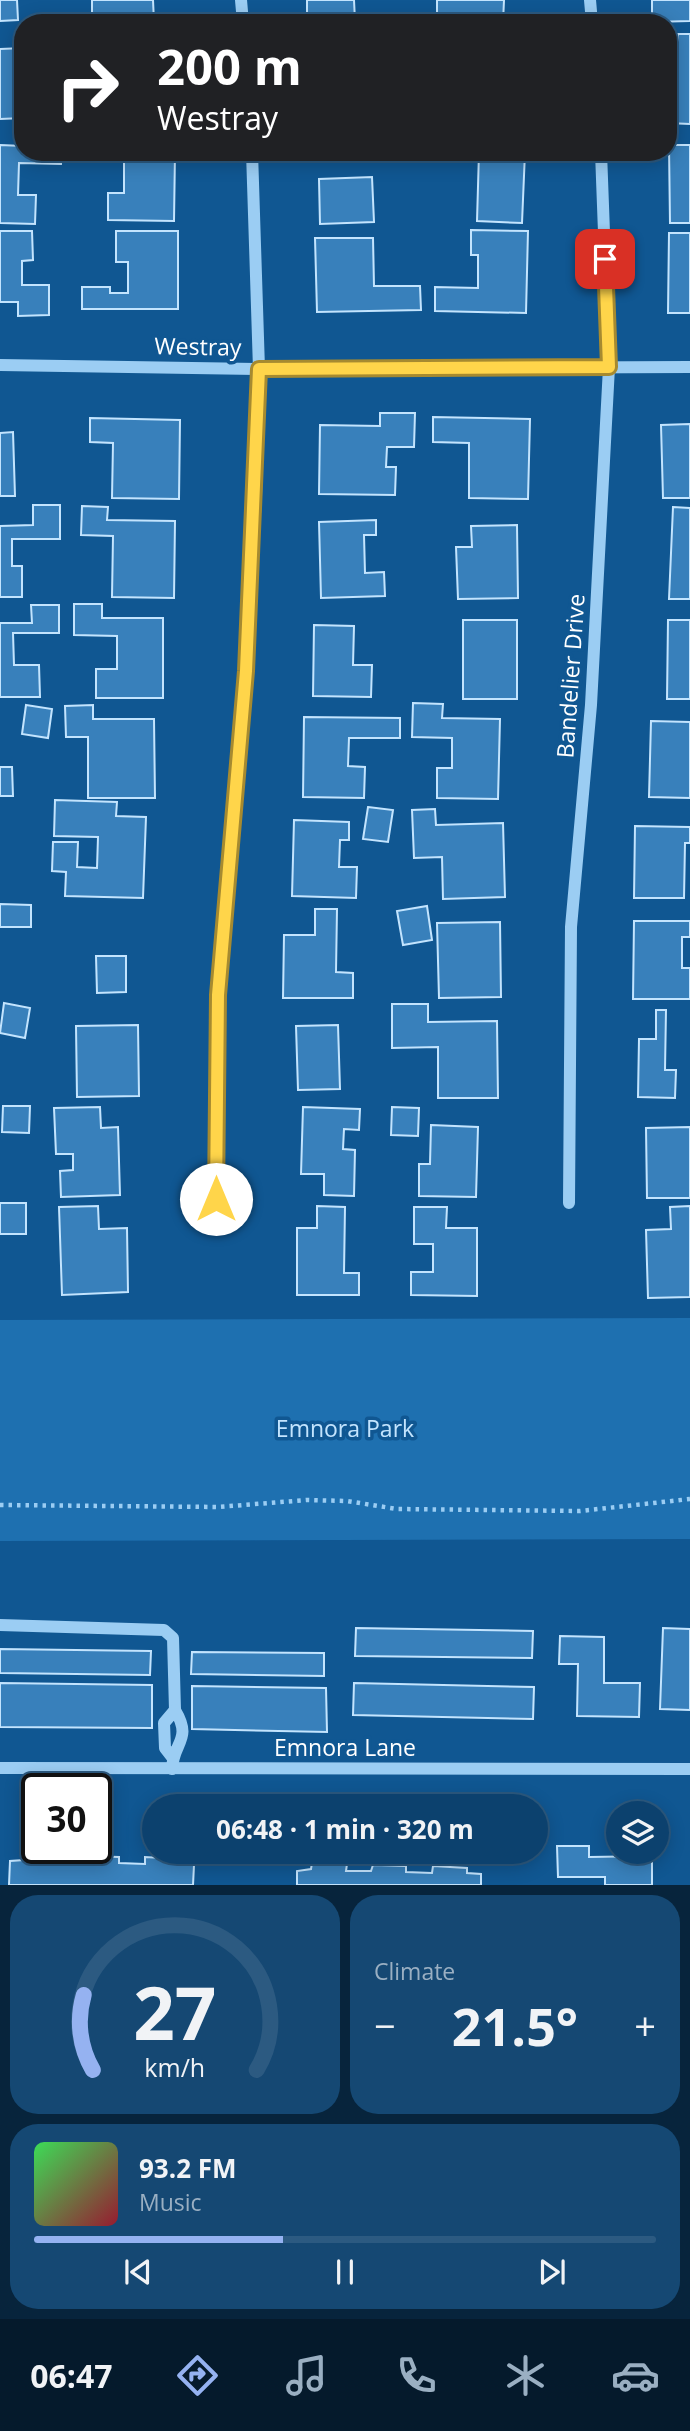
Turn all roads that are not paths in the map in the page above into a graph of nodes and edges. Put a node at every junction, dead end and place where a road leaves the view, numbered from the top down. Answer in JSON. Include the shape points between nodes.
{"nodes":[{"id":1,"x":252,"y":161,"type":"edge"},
{"id":2,"x":601,"y":161,"type":"edge"},
{"id":3,"x":0,"y":365,"type":"edge"},
{"id":4,"x":609,"y":367,"type":"junction"},
{"id":5,"x":690,"y":367,"type":"edge"},
{"id":6,"x":259,"y":369,"type":"junction"},
{"id":7,"x":216,"y":1199,"type":"dead end"},
{"id":8,"x":569,"y":1203,"type":"dead end"},
{"id":9,"x":0,"y":1625,"type":"edge"},
{"id":10,"x":175,"y":1710,"type":"junction"},
{"id":11,"x":172,"y":1763,"type":"junction"},
{"id":12,"x":0,"y":1769,"type":"edge"},
{"id":13,"x":690,"y":1769,"type":"edge"}],
"edges":[{"from":1,"to":6,"type":"street"},
{"from":2,"to":4,"type":"street","name":"Bandelier Drive"},
{"from":3,"to":6,"type":"street","name":"Westray"},
{"from":4,"to":5,"type":"street","name":"Westray"},
{"from":4,"to":6,"type":"street","name":"Westray"},
{"from":4,"to":8,"type":"street","name":"Bandelier Drive","via":[[591,705],[571,927]]},
{"from":6,"to":7,"type":"street","via":[[246,671],[218,995]]},
{"from":9,"to":10,"type":"street","via":[[164,1630],[173,1639]]},
{"from":10,"to":11,"type":"street","via":[[184,1725]]},
{"from":10,"to":11,"type":"street","via":[[164,1723],[165,1748]]},
{"from":11,"to":12,"type":"street","name":"Emnora Lane"},
{"from":11,"to":13,"type":"street","name":"Emnora Lane"}]}
